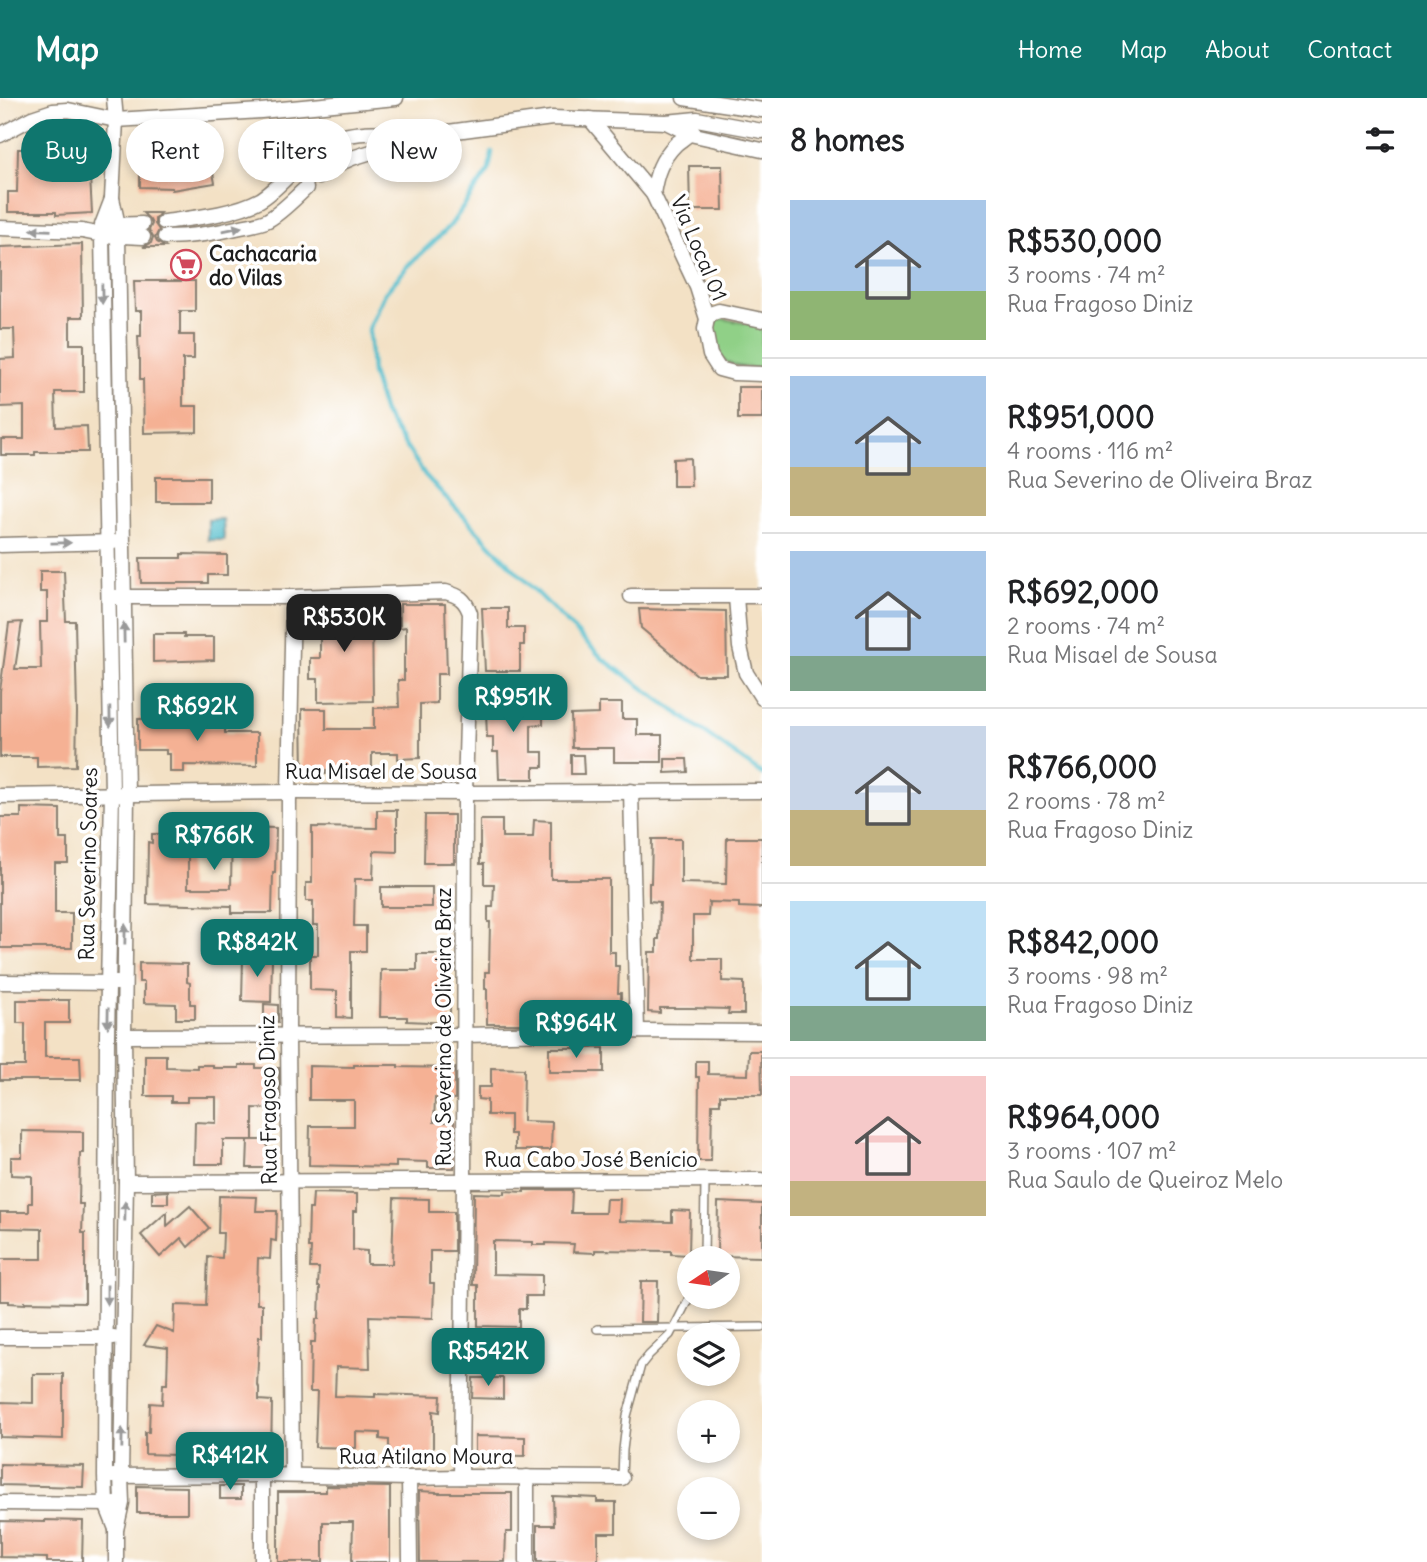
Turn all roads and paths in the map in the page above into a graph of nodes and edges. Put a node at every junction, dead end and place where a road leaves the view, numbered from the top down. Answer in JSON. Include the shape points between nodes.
{"nodes":[{"id":1,"x":114,"y":98,"type":"edge"},
{"id":2,"x":396,"y":98,"type":"edge"},
{"id":3,"x":684,"y":98,"type":"edge"},
{"id":4,"x":52,"y":104,"type":"edge"},
{"id":5,"x":261,"y":104,"type":"edge"},
{"id":6,"x":762,"y":110,"type":"edge"},
{"id":7,"x":590,"y":118,"type":"junction"},
{"id":8,"x":697,"y":119,"type":"junction"},
{"id":9,"x":116,"y":120,"type":"junction"},
{"id":10,"x":666,"y":122,"type":"junction"},
{"id":11,"x":462,"y":129,"type":"edge"},
{"id":12,"x":762,"y":131,"type":"edge"},
{"id":13,"x":690,"y":134,"type":"junction"},
{"id":14,"x":0,"y":135,"type":"edge"},
{"id":15,"x":762,"y":150,"type":"edge"},
{"id":16,"x":281,"y":182,"type":"edge"},
{"id":17,"x":306,"y":188,"type":"dead end"},
{"id":18,"x":653,"y":194,"type":"junction"},
{"id":19,"x":112,"y":198,"type":"junction"},
{"id":20,"x":0,"y":228,"type":"edge"},
{"id":21,"x":102,"y":230,"type":"junction"},
{"id":22,"x":143,"y":230,"type":"dead end"},
{"id":23,"x":118,"y":231,"type":"junction"},
{"id":24,"x":707,"y":319,"type":"junction"},
{"id":25,"x":762,"y":320,"type":"edge"},
{"id":26,"x":762,"y":374,"type":"edge"},
{"id":27,"x":106,"y":542,"type":"junction"},
{"id":28,"x":122,"y":542,"type":"junction"},
{"id":29,"x":0,"y":545,"type":"edge"},
{"id":30,"x":631,"y":596,"type":"dead end"},
{"id":31,"x":762,"y":596,"type":"edge"},
{"id":32,"x":107,"y":597,"type":"junction"},
{"id":33,"x":123,"y":597,"type":"junction"},
{"id":34,"x":293,"y":597,"type":"junction"},
{"id":35,"x":736,"y":597,"type":"junction"},
{"id":36,"x":762,"y":698,"type":"edge"},
{"id":37,"x":631,"y":791,"type":"junction"},
{"id":38,"x":289,"y":792,"type":"junction"},
{"id":39,"x":465,"y":793,"type":"junction"},
{"id":40,"x":111,"y":794,"type":"junction"},
{"id":41,"x":127,"y":794,"type":"junction"},
{"id":42,"x":758,"y":794,"type":"edge"},
{"id":43,"x":0,"y":796,"type":"edge"},
{"id":44,"x":0,"y":982,"type":"edge"},
{"id":45,"x":108,"y":983,"type":"junction"},
{"id":46,"x":124,"y":983,"type":"junction"},
{"id":47,"x":637,"y":1031,"type":"junction"},
{"id":48,"x":762,"y":1032,"type":"edge"},
{"id":49,"x":465,"y":1035,"type":"junction"},
{"id":50,"x":124,"y":1036,"type":"junction"},
{"id":51,"x":288,"y":1036,"type":"junction"},
{"id":52,"x":464,"y":1180,"type":"junction"},
{"id":53,"x":705,"y":1180,"type":"junction"},
{"id":54,"x":762,"y":1180,"type":"edge"},
{"id":55,"x":290,"y":1181,"type":"junction"},
{"id":56,"x":126,"y":1182,"type":"junction"},
{"id":57,"x":704,"y":1246,"type":"edge"},
{"id":58,"x":683,"y":1309,"type":"edge"},
{"id":59,"x":673,"y":1328,"type":"junction"},
{"id":60,"x":762,"y":1328,"type":"edge"},
{"id":61,"x":597,"y":1329,"type":"dead end"},
{"id":62,"x":0,"y":1337,"type":"edge"},
{"id":63,"x":107,"y":1337,"type":"junction"},
{"id":64,"x":123,"y":1337,"type":"junction"},
{"id":65,"x":262,"y":1475,"type":"junction"},
{"id":66,"x":292,"y":1475,"type":"junction"},
{"id":67,"x":105,"y":1476,"type":"junction"},
{"id":68,"x":121,"y":1476,"type":"junction"},
{"id":69,"x":461,"y":1476,"type":"junction"},
{"id":70,"x":527,"y":1477,"type":"junction"},
{"id":71,"x":409,"y":1478,"type":"junction"},
{"id":72,"x":622,"y":1478,"type":"joint"},
{"id":73,"x":0,"y":1503,"type":"edge"},
{"id":74,"x":122,"y":1503,"type":"junction"},
{"id":75,"x":106,"y":1504,"type":"junction"},
{"id":76,"x":116,"y":1530,"type":"junction"},
{"id":77,"x":116,"y":1562,"type":"edge"},
{"id":78,"x":262,"y":1562,"type":"edge"},
{"id":79,"x":410,"y":1562,"type":"edge"},
{"id":80,"x":527,"y":1562,"type":"edge"}],
"edges":[{"from":1,"to":9,"type":"street","name":"Rua Severino Soares"},
{"from":2,"to":5,"type":"street"},
{"from":3,"to":6,"type":"street"},
{"from":4,"to":9,"type":"street"},
{"from":4,"to":14,"type":"street"},
{"from":5,"to":9,"type":"street"},
{"from":7,"to":10,"type":"street"},
{"from":7,"to":11,"type":"street"},
{"from":7,"to":18,"type":"street","name":"Via Local 01"},
{"from":8,"to":10,"type":"street"},
{"from":8,"to":12,"type":"street"},
{"from":8,"to":13,"type":"street"},
{"from":9,"to":19,"type":"street","name":"Rua Severino Soares"},
{"from":10,"to":13,"type":"street"},
{"from":13,"to":15,"type":"street"},
{"from":13,"to":18,"type":"street","name":"Via Local 01","via":[[661,163]]},
{"from":16,"to":17,"type":"street","one_way":true,"via":[[254,203],[164,230],[188,237],[258,224]]},
{"from":18,"to":24,"type":"street","name":"Via Local 01","via":[[697,287]]},
{"from":19,"to":21,"type":"street","name":"Rua Severino Soares"},
{"from":19,"to":23,"type":"street","name":"Rua Severino Soares"},
{"from":21,"to":20,"type":"street","one_way":true},
{"from":21,"to":23,"type":"street"},
{"from":21,"to":27,"type":"street","name":"Rua Severino Soares","one_way":true},
{"from":22,"to":23,"type":"street"},
{"from":23,"to":28,"type":"street","name":"Rua Severino Soares"},
{"from":24,"to":25,"type":"street","name":"Via Local 01","via":[[726,311]]},
{"from":24,"to":26,"type":"street","name":"Via Local 01","via":[[707,344],[719,369]]},
{"from":27,"to":28,"type":"street"},
{"from":29,"to":27,"type":"street","one_way":true},
{"from":27,"to":32,"type":"street","name":"Rua Severino Soares"},
{"from":28,"to":33,"type":"street","name":"Rua Severino Soares"},
{"from":30,"to":35,"type":"street"},
{"from":31,"to":35,"type":"street"},
{"from":32,"to":33,"type":"street"},
{"from":32,"to":40,"type":"street","name":"Rua Severino Soares","one_way":true},
{"from":33,"to":34,"type":"street"},
{"from":41,"to":33,"type":"street","name":"Rua Severino Soares","one_way":true},
{"from":34,"to":38,"type":"street","name":"Rua Fragoso Diniz"},
{"from":34,"to":39,"type":"street","name":"Rua Severino de Oliveira Braz","via":[[446,592],[461,597],[470,612]]},
{"from":35,"to":36,"type":"street","via":[[746,673]]},
{"from":37,"to":39,"type":"street","name":"Rua Misael de Sousa"},
{"from":37,"to":42,"type":"street","name":"Rua Misael de Sousa"},
{"from":37,"to":47,"type":"street"},
{"from":38,"to":39,"type":"street","name":"Rua Misael de Sousa"},
{"from":38,"to":41,"type":"street","name":"Rua Misael de Sousa"},
{"from":38,"to":51,"type":"street","name":"Rua Fragoso Diniz"},
{"from":39,"to":49,"type":"street","name":"Rua Severino de Oliveira Braz"},
{"from":40,"to":41,"type":"street","name":"Rua Misael de Sousa"},
{"from":40,"to":43,"type":"street","name":"Rua Misael de Sousa"},
{"from":40,"to":45,"type":"street","name":"Rua Severino Soares"},
{"from":46,"to":41,"type":"street","name":"Rua Severino Soares","one_way":true},
{"from":44,"to":45,"type":"street"},
{"from":45,"to":46,"type":"street"},
{"from":45,"to":63,"type":"street","name":"Rua Severino Soares","one_way":true},
{"from":46,"to":50,"type":"street","name":"Rua Severino Soares"},
{"from":47,"to":48,"type":"street"},
{"from":47,"to":49,"type":"street"},
{"from":49,"to":51,"type":"street"},
{"from":49,"to":52,"type":"street","name":"Rua Severino de Oliveira Braz"},
{"from":50,"to":51,"type":"street"},
{"from":50,"to":56,"type":"street","name":"Rua Severino Soares"},
{"from":51,"to":55,"type":"street","name":"Rua Fragoso Diniz"},
{"from":52,"to":53,"type":"street","name":"Rua Cabo José Benício"},
{"from":52,"to":55,"type":"street","name":"Rua Cabo José Benício"},
{"from":52,"to":69,"type":"street","name":"Rua Severino de Oliveira Braz"},
{"from":53,"to":54,"type":"street","name":"Rua Cabo José Benício"},
{"from":53,"to":57,"type":"lane"},
{"from":55,"to":56,"type":"street","name":"Rua Cabo José Benício"},
{"from":55,"to":66,"type":"street","name":"Rua Fragoso Diniz"},
{"from":64,"to":56,"type":"street","name":"Rua Severino Soares","one_way":true},
{"from":58,"to":59,"type":"lane"},
{"from":59,"to":60,"type":"lane"},
{"from":59,"to":61,"type":"lane"},
{"from":59,"to":72,"type":"lane","via":[[641,1365],[627,1416]]},
{"from":62,"to":63,"type":"street"},
{"from":63,"to":64,"type":"street"},
{"from":63,"to":67,"type":"street","name":"Rua Severino Soares"},
{"from":68,"to":64,"type":"street","name":"Rua Severino Soares","one_way":true},
{"from":65,"to":66,"type":"street","name":"Rua Atilano Moura"},
{"from":65,"to":68,"type":"street","name":"Rua Atilano Moura"},
{"from":65,"to":78,"type":"street"},
{"from":66,"to":71,"type":"street","name":"Rua Atilano Moura"},
{"from":67,"to":68,"type":"street","name":"Rua Atilano Moura"},
{"from":67,"to":75,"type":"street","name":"Rua Severino Soares"},
{"from":68,"to":74,"type":"street","name":"Rua Severino Soares"},
{"from":69,"to":70,"type":"street","name":"Rua Atilano Moura"},
{"from":69,"to":71,"type":"street","name":"Rua Atilano Moura"},
{"from":70,"to":72,"type":"street","name":"Rua Atilano Moura"},
{"from":70,"to":80,"type":"street"},
{"from":71,"to":79,"type":"street"},
{"from":73,"to":75,"type":"street"},
{"from":74,"to":75,"type":"street"},
{"from":74,"to":76,"type":"street","name":"Rua Severino Soares"},
{"from":75,"to":76,"type":"street","name":"Rua Severino Soares"},
{"from":76,"to":77,"type":"street","name":"Rua Severino Soares"}]}
